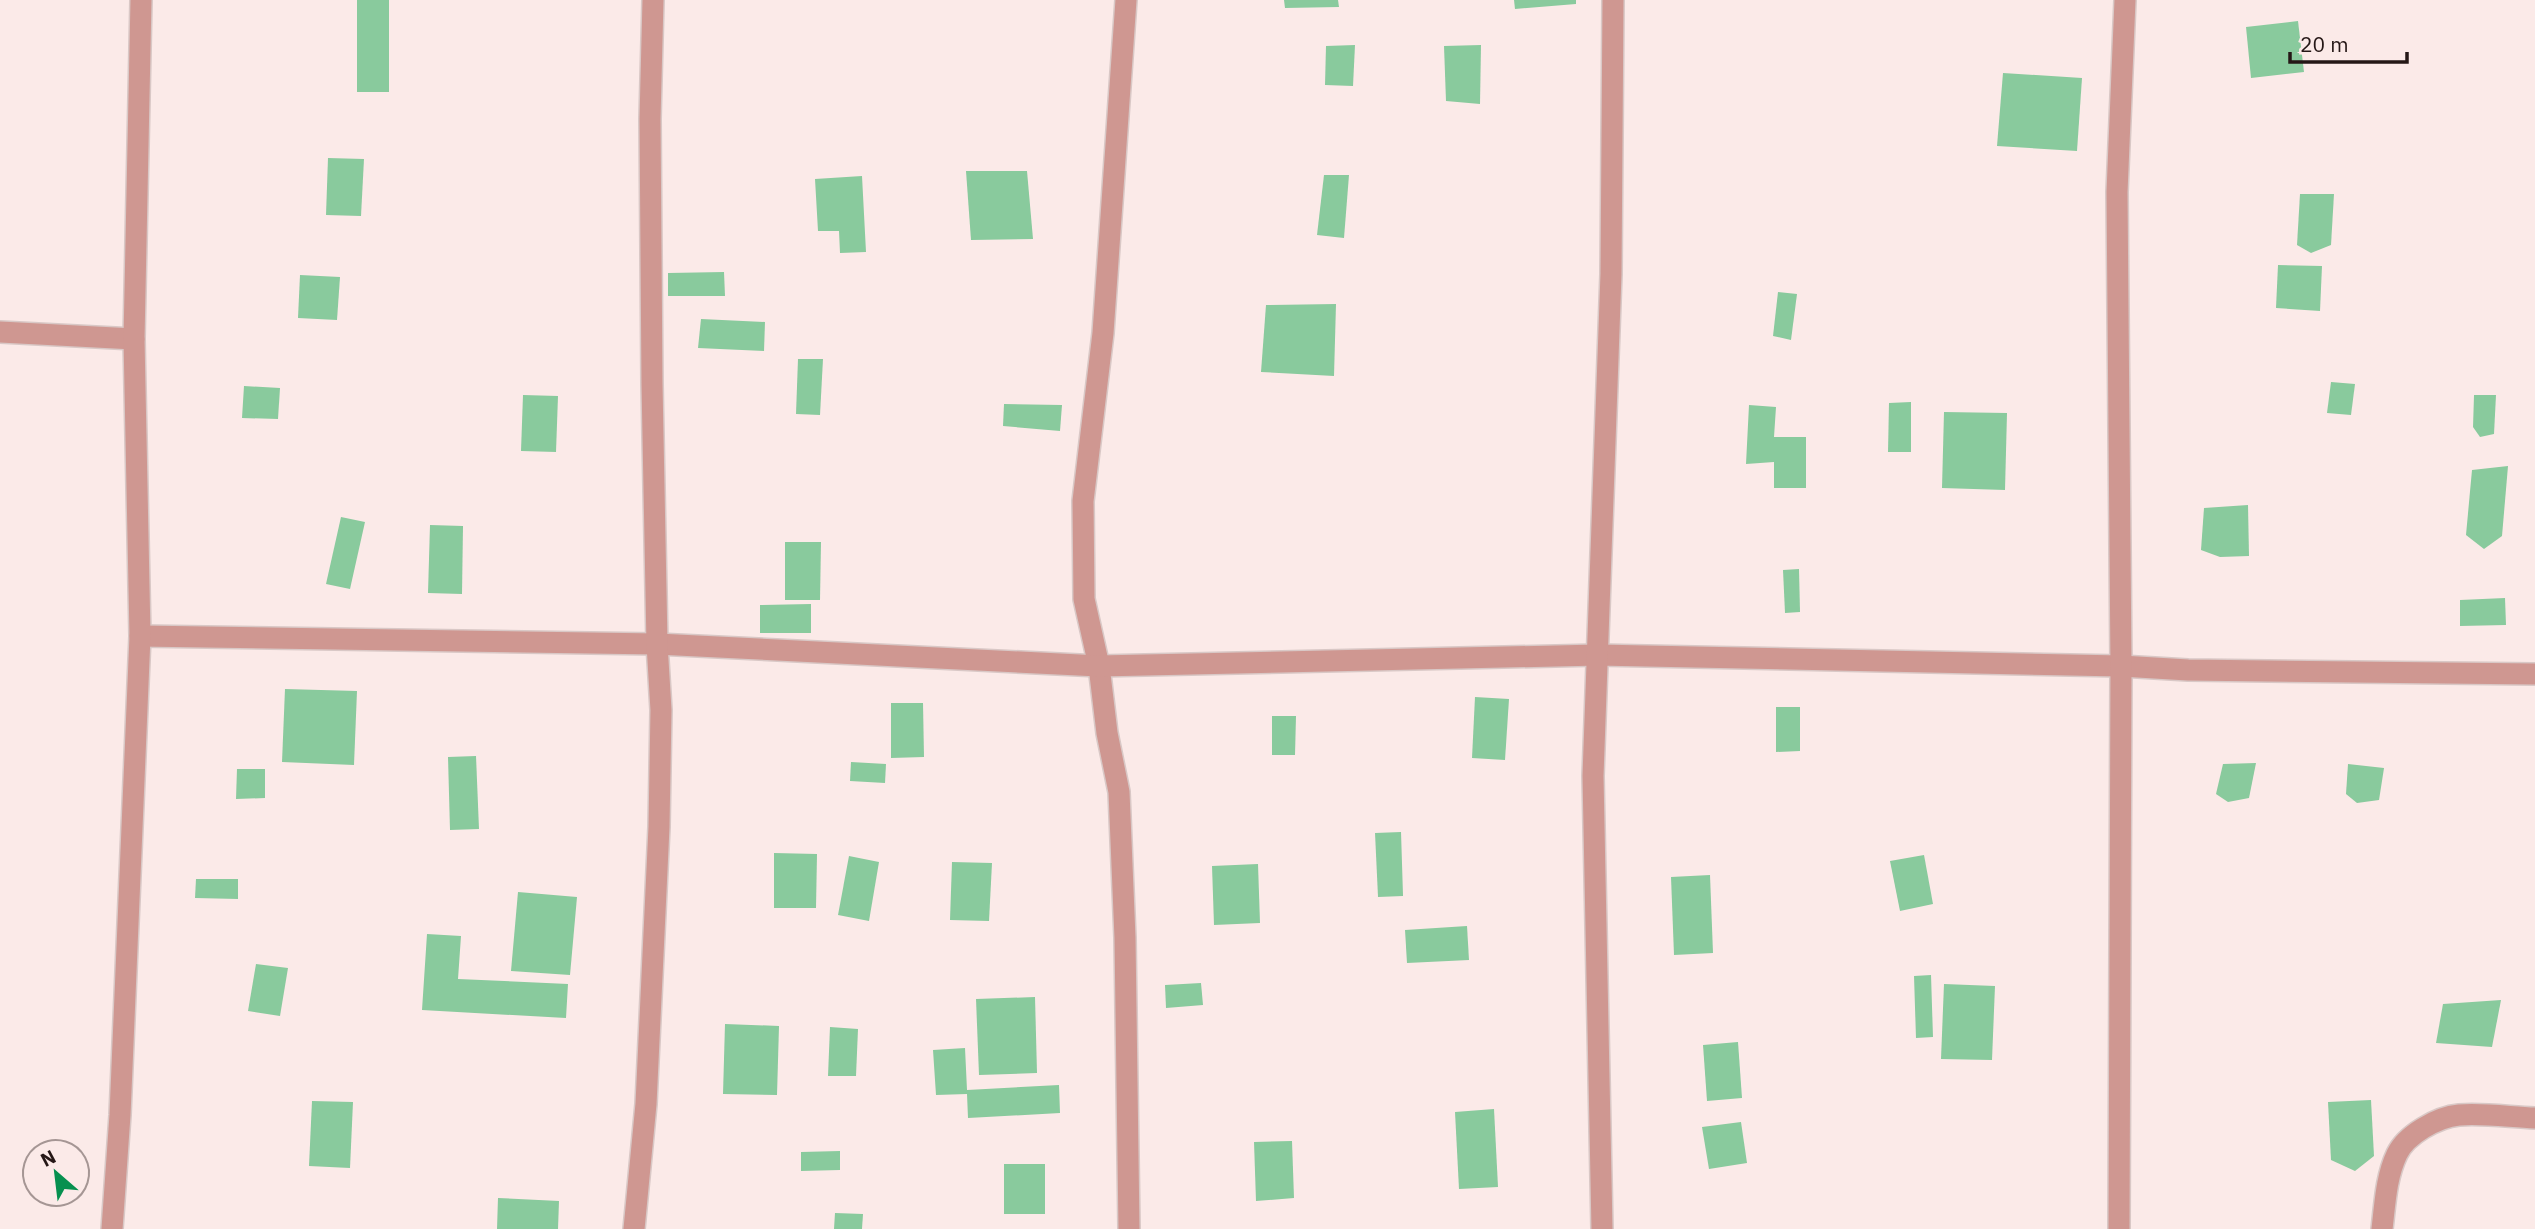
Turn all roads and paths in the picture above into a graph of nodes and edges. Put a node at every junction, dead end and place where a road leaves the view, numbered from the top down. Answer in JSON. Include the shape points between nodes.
{"nodes":[{"id":1,"x":141,"y":0,"type":"edge"},
{"id":2,"x":653,"y":0,"type":"edge"},
{"id":3,"x":1126,"y":0,"type":"edge"},
{"id":4,"x":1614,"y":0,"type":"edge"},
{"id":5,"x":2125,"y":0,"type":"edge"},
{"id":6,"x":0,"y":332,"type":"edge"},
{"id":7,"x":134,"y":339,"type":"junction"},
{"id":8,"x":140,"y":636,"type":"junction"},
{"id":9,"x":657,"y":644,"type":"junction"},
{"id":10,"x":1598,"y":655,"type":"junction"},
{"id":11,"x":1099,"y":666,"type":"junction"},
{"id":12,"x":2121,"y":666,"type":"junction"},
{"id":13,"x":2535,"y":674,"type":"edge"},
{"id":14,"x":2535,"y":1118,"type":"edge"},
{"id":15,"x":112,"y":1229,"type":"edge"},
{"id":16,"x":634,"y":1229,"type":"edge"},
{"id":17,"x":1129,"y":1229,"type":"edge"},
{"id":18,"x":1602,"y":1229,"type":"edge"},
{"id":19,"x":2119,"y":1229,"type":"edge"},
{"id":20,"x":2382,"y":1229,"type":"edge"}],
"edges":[{"from":1,"to":7,"type":"street"},
{"from":2,"to":9,"type":"street","via":[[650,119]]},
{"from":3,"to":11,"type":"street","via":[[1103,333],[1083,500],[1084,599]]},
{"from":4,"to":10,"type":"street","via":[[1611,274]]},
{"from":5,"to":12,"type":"street","via":[[2117,192]]},
{"from":6,"to":7,"type":"street"},
{"from":7,"to":8,"type":"street"},
{"from":8,"to":9,"type":"street"},
{"from":8,"to":15,"type":"street"},
{"from":9,"to":11,"type":"street"},
{"from":9,"to":16,"type":"street","via":[[659,827],[646,1104]]},
{"from":10,"to":11,"type":"street"},
{"from":10,"to":12,"type":"street"},
{"from":10,"to":18,"type":"street","via":[[1592,776]]},
{"from":11,"to":17,"type":"street","via":[[1119,792]]},
{"from":12,"to":13,"type":"street"},
{"from":12,"to":19,"type":"street"},
{"from":14,"to":20,"type":"street","via":[[2457,1115],[2407,1138],[2388,1178]]}]}
